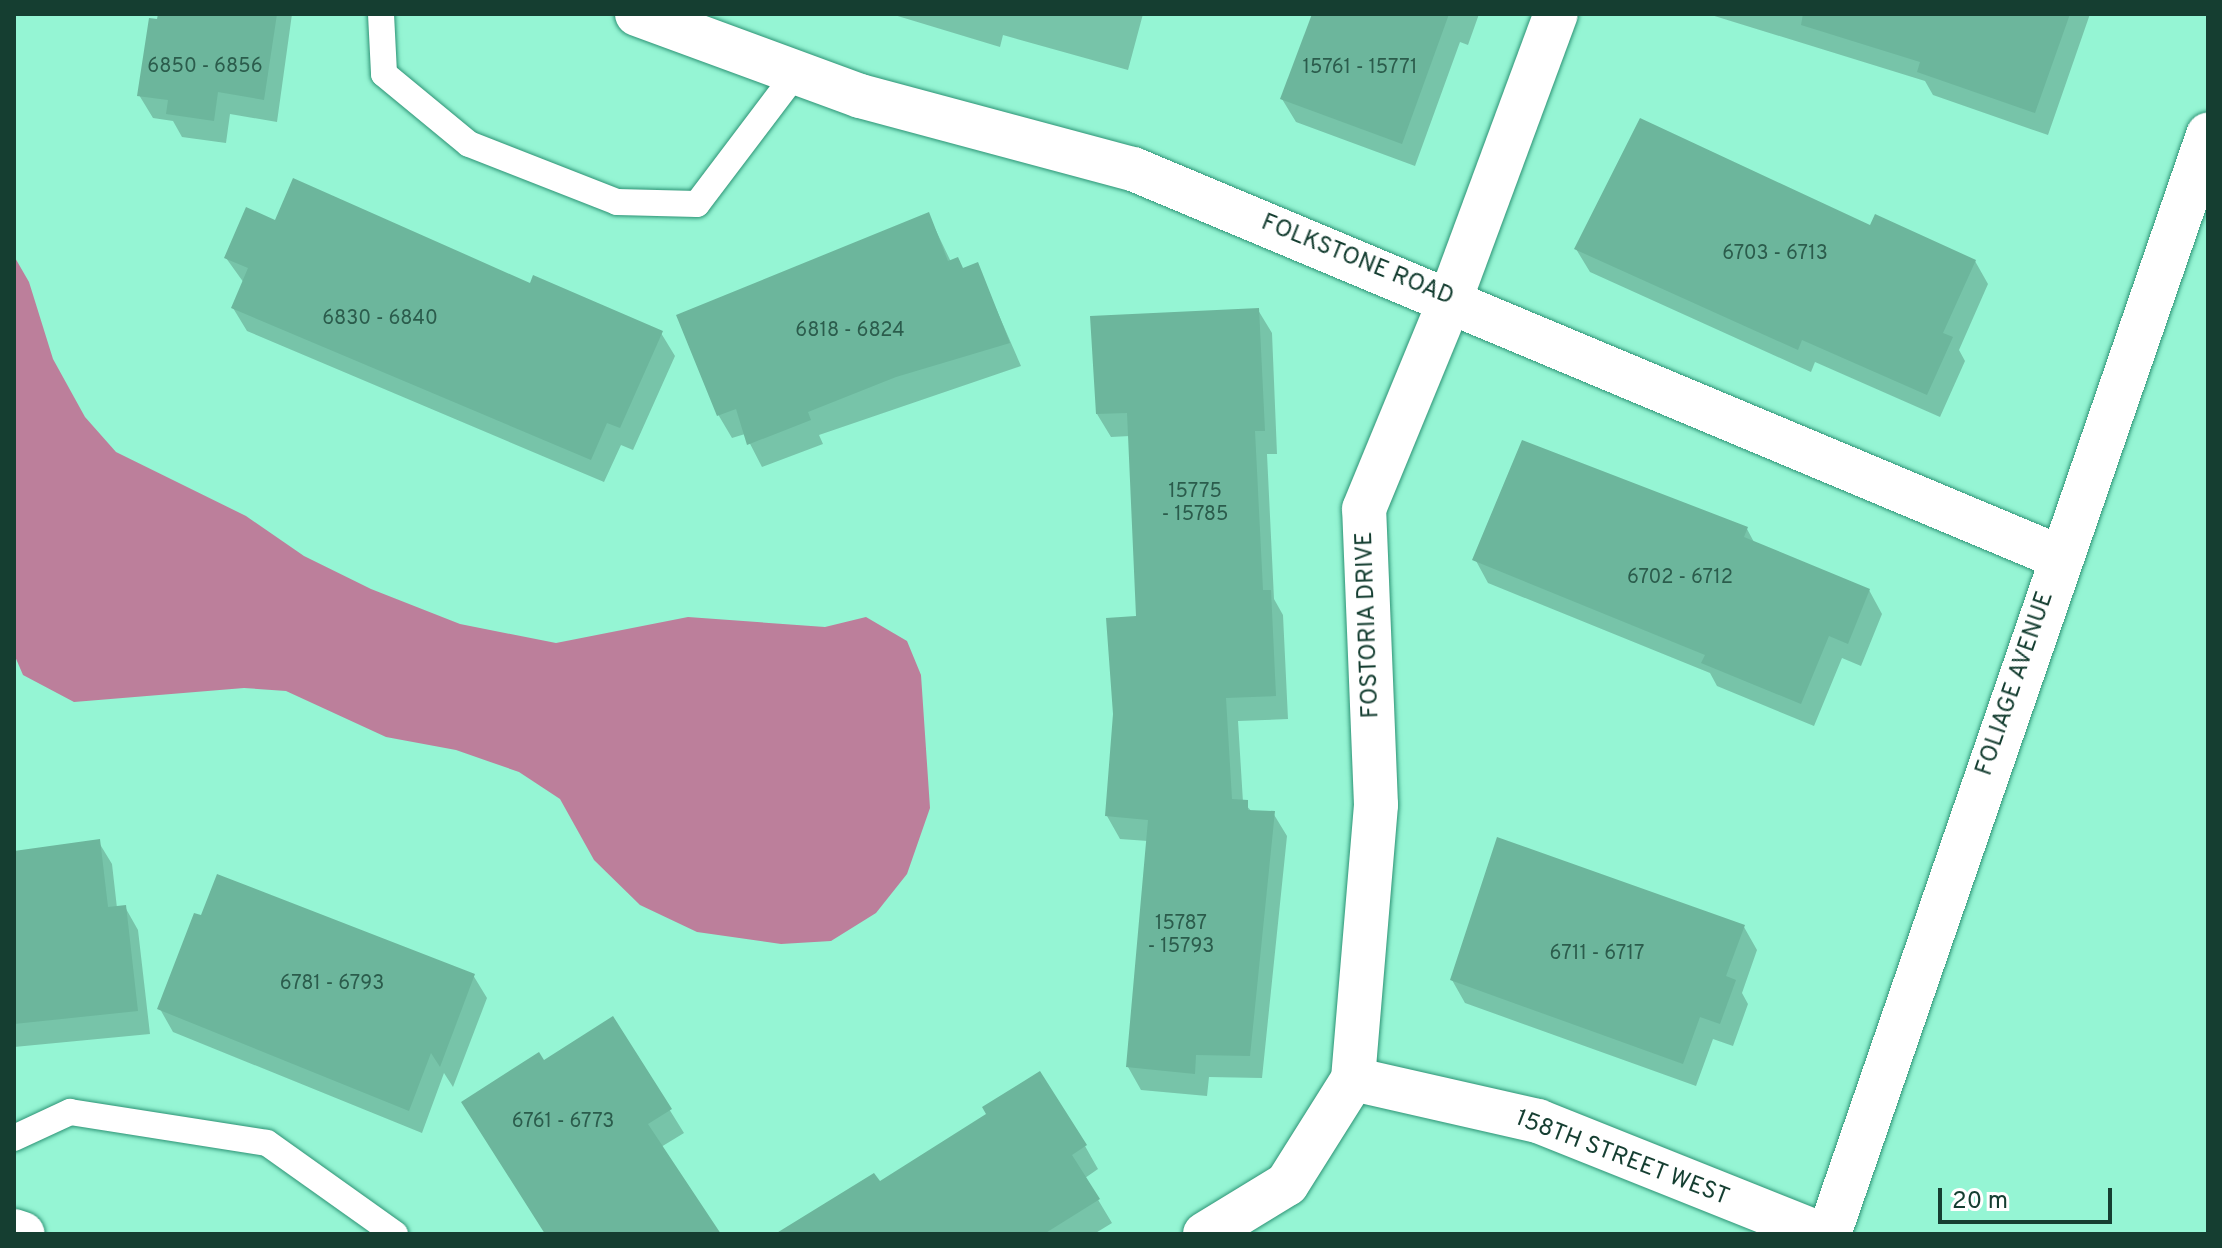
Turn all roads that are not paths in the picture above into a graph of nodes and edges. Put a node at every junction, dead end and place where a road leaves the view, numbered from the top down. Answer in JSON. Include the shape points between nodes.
{"nodes":[{"id":1,"x":381,"y":14,"type":"edge"},
{"id":2,"x":637,"y":14,"type":"edge"},
{"id":3,"x":1556,"y":14,"type":"edge"},
{"id":4,"x":797,"y":72,"type":"junction"},
{"id":5,"x":2208,"y":135,"type":"edge"},
{"id":6,"x":1450,"y":300,"type":"junction"},
{"id":7,"x":2059,"y":557,"type":"junction"},
{"id":8,"x":1353,"y":1079,"type":"junction"},
{"id":9,"x":14,"y":1138,"type":"edge"},
{"id":10,"x":14,"y":1231,"type":"edge"},
{"id":11,"x":23,"y":1234,"type":"edge"},
{"id":12,"x":395,"y":1234,"type":"edge"},
{"id":13,"x":1205,"y":1234,"type":"edge"},
{"id":14,"x":1821,"y":1234,"type":"edge"},
{"id":15,"x":1829,"y":1234,"type":"edge"}],
"edges":[{"from":1,"to":4,"type":"lane","via":[[384,74],[469,144],[617,202],[697,204]]},
{"from":2,"to":4,"type":"street","name":"FOLKSTONE ROAD"},
{"from":3,"to":6,"type":"street","name":"FOSTORIA DRIVE"},
{"from":4,"to":6,"type":"street","name":"FOLKSTONE ROAD","via":[[860,96],[1133,169]]},
{"from":5,"to":7,"type":"street","name":"FOLIAGE AVENUE"},
{"from":6,"to":7,"type":"street","name":"FOLKSTONE ROAD"},
{"from":6,"to":8,"type":"street","name":"FOSTORIA DRIVE","via":[[1364,509],[1376,805]]},
{"from":7,"to":15,"type":"street","name":"FOLIAGE AVENUE"},
{"from":8,"to":13,"type":"street","via":[[1287,1184]]},
{"from":8,"to":14,"type":"street","name":"158TH STREET WEST","via":[[1538,1121]]},
{"from":9,"to":12,"type":"lane","via":[[70,1112],[267,1143]]},
{"from":10,"to":11,"type":"street"}]}
